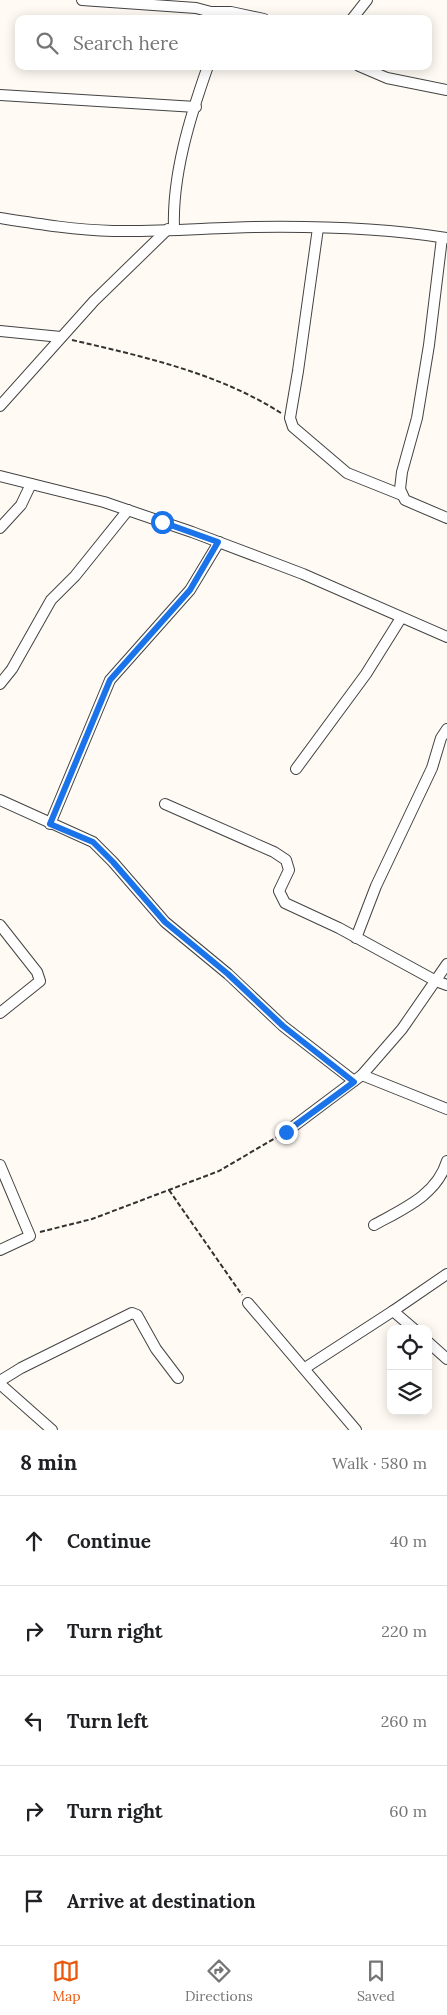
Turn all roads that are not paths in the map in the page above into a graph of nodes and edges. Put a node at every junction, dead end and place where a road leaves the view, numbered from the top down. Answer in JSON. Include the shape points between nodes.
{"nodes":[{"id":1,"x":82,"y":0,"type":"edge"},
{"id":2,"x":367,"y":0,"type":"edge"},
{"id":3,"x":208,"y":10,"type":"edge"},
{"id":4,"x":245,"y":15,"type":"edge"},
{"id":5,"x":355,"y":15,"type":"edge"},
{"id":6,"x":207,"y":70,"type":"edge"},
{"id":7,"x":368,"y":70,"type":"edge"},
{"id":8,"x":447,"y":90,"type":"edge"},
{"id":9,"x":0,"y":95,"type":"edge"},
{"id":10,"x":196,"y":106,"type":"junction"},
{"id":11,"x":0,"y":218,"type":"edge"},
{"id":12,"x":318,"y":228,"type":"junction"},
{"id":13,"x":171,"y":229,"type":"junction"},
{"id":14,"x":142,"y":230,"type":"junction"},
{"id":15,"x":445,"y":238,"type":"edge"},
{"id":16,"x":148,"y":250,"type":"junction"},
{"id":17,"x":0,"y":331,"type":"edge"},
{"id":18,"x":61,"y":337,"type":"junction"},
{"id":19,"x":0,"y":406,"type":"edge"},
{"id":20,"x":0,"y":476,"type":"edge"},
{"id":21,"x":31,"y":484,"type":"junction"},
{"id":22,"x":402,"y":495,"type":"junction"},
{"id":23,"x":128,"y":510,"type":"junction"},
{"id":24,"x":447,"y":518,"type":"edge"},
{"id":25,"x":0,"y":528,"type":"edge"},
{"id":26,"x":218,"y":542,"type":"junction"},
{"id":27,"x":401,"y":618,"type":"junction"},
{"id":28,"x":447,"y":637,"type":"edge"},
{"id":29,"x":0,"y":684,"type":"edge"},
{"id":30,"x":447,"y":729,"type":"edge"},
{"id":31,"x":296,"y":769,"type":"dead end"},
{"id":32,"x":0,"y":800,"type":"edge"},
{"id":33,"x":165,"y":804,"type":"dead end"},
{"id":34,"x":50,"y":824,"type":"junction"},
{"id":35,"x":0,"y":925,"type":"edge"},
{"id":36,"x":356,"y":938,"type":"junction"},
{"id":37,"x":447,"y":964,"type":"edge"},
{"id":38,"x":436,"y":981,"type":"junction"},
{"id":39,"x":447,"y":984,"type":"edge"},
{"id":40,"x":0,"y":1013,"type":"edge"},
{"id":41,"x":358,"y":1078,"type":"junction"},
{"id":42,"x":447,"y":1109,"type":"edge"},
{"id":43,"x":286,"y":1132,"type":"road end"},
{"id":44,"x":447,"y":1161,"type":"edge"},
{"id":45,"x":0,"y":1166,"type":"edge"},
{"id":46,"x":374,"y":1224,"type":"dead end"},
{"id":47,"x":0,"y":1250,"type":"edge"},
{"id":48,"x":447,"y":1274,"type":"edge"},
{"id":49,"x":248,"y":1303,"type":"road end"},
{"id":50,"x":393,"y":1311,"type":"junction"},
{"id":51,"x":409,"y":1325,"type":"edge"},
{"id":52,"x":432,"y":1346,"type":"edge"},
{"id":53,"x":447,"y":1359,"type":"edge"},
{"id":54,"x":305,"y":1368,"type":"junction"},
{"id":55,"x":178,"y":1378,"type":"dead end"},
{"id":56,"x":0,"y":1382,"type":"edge"},
{"id":57,"x":52,"y":1430,"type":"edge"},
{"id":58,"x":356,"y":1430,"type":"edge"}],
"edges":[{"from":1,"to":3,"type":"street"},
{"from":2,"to":5,"type":"street"},
{"from":3,"to":4,"type":"street"},
{"from":6,"to":10,"type":"street"},
{"from":7,"to":8,"type":"street","via":[[387,78]]},
{"from":9,"to":10,"type":"street"},
{"from":10,"to":13,"type":"street","via":[[178,176]]},
{"from":11,"to":14,"type":"street","via":[[74,229]]},
{"from":12,"to":13,"type":"street"},
{"from":12,"to":15,"type":"street"},
{"from":12,"to":22,"type":"street","via":[[290,418],[293,427],[347,473]]},
{"from":13,"to":14,"type":"street"},
{"from":13,"to":16,"type":"street"},
{"from":14,"to":16,"type":"street"},
{"from":15,"to":22,"type":"street","via":[[418,409],[402,472]]},
{"from":16,"to":18,"type":"street"},
{"from":17,"to":18,"type":"street"},
{"from":18,"to":19,"type":"street"},
{"from":20,"to":21,"type":"street"},
{"from":21,"to":23,"type":"street"},
{"from":21,"to":25,"type":"street","via":[[21,506]]},
{"from":22,"to":24,"type":"street","via":[[405,500]]},
{"from":23,"to":26,"type":"street"},
{"from":23,"to":29,"type":"street","via":[[75,576],[51,600]]},
{"from":26,"to":27,"type":"street","via":[[303,574]]},
{"from":26,"to":34,"type":"street","via":[[190,590],[110,680]]},
{"from":27,"to":28,"type":"street"},
{"from":27,"to":31,"type":"street","via":[[366,674]]},
{"from":30,"to":36,"type":"street"},
{"from":32,"to":34,"type":"street"},
{"from":33,"to":36,"type":"street","via":[[286,860],[289,870],[279,892],[285,903]]},
{"from":34,"to":41,"type":"street","via":[[93,842],[165,922],[228,974],[283,1026]]},
{"from":35,"to":40,"type":"street","via":[[37,972],[40,981]]},
{"from":36,"to":38,"type":"street"},
{"from":37,"to":38,"type":"street"},
{"from":38,"to":39,"type":"street"},
{"from":38,"to":41,"type":"street","via":[[402,1029]]},
{"from":41,"to":42,"type":"street"},
{"from":41,"to":43,"type":"street"},
{"from":44,"to":46,"type":"street","via":[[444,1174],[416,1202]]},
{"from":45,"to":47,"type":"street","via":[[30,1236]]},
{"from":48,"to":50,"type":"street"},
{"from":49,"to":54,"type":"street"},
{"from":50,"to":51,"type":"street"},
{"from":50,"to":54,"type":"street"},
{"from":52,"to":53,"type":"street"},
{"from":54,"to":58,"type":"street"},
{"from":55,"to":56,"type":"street","via":[[156,1349],[137,1315],[132,1313]]},
{"from":56,"to":57,"type":"street"}]}
